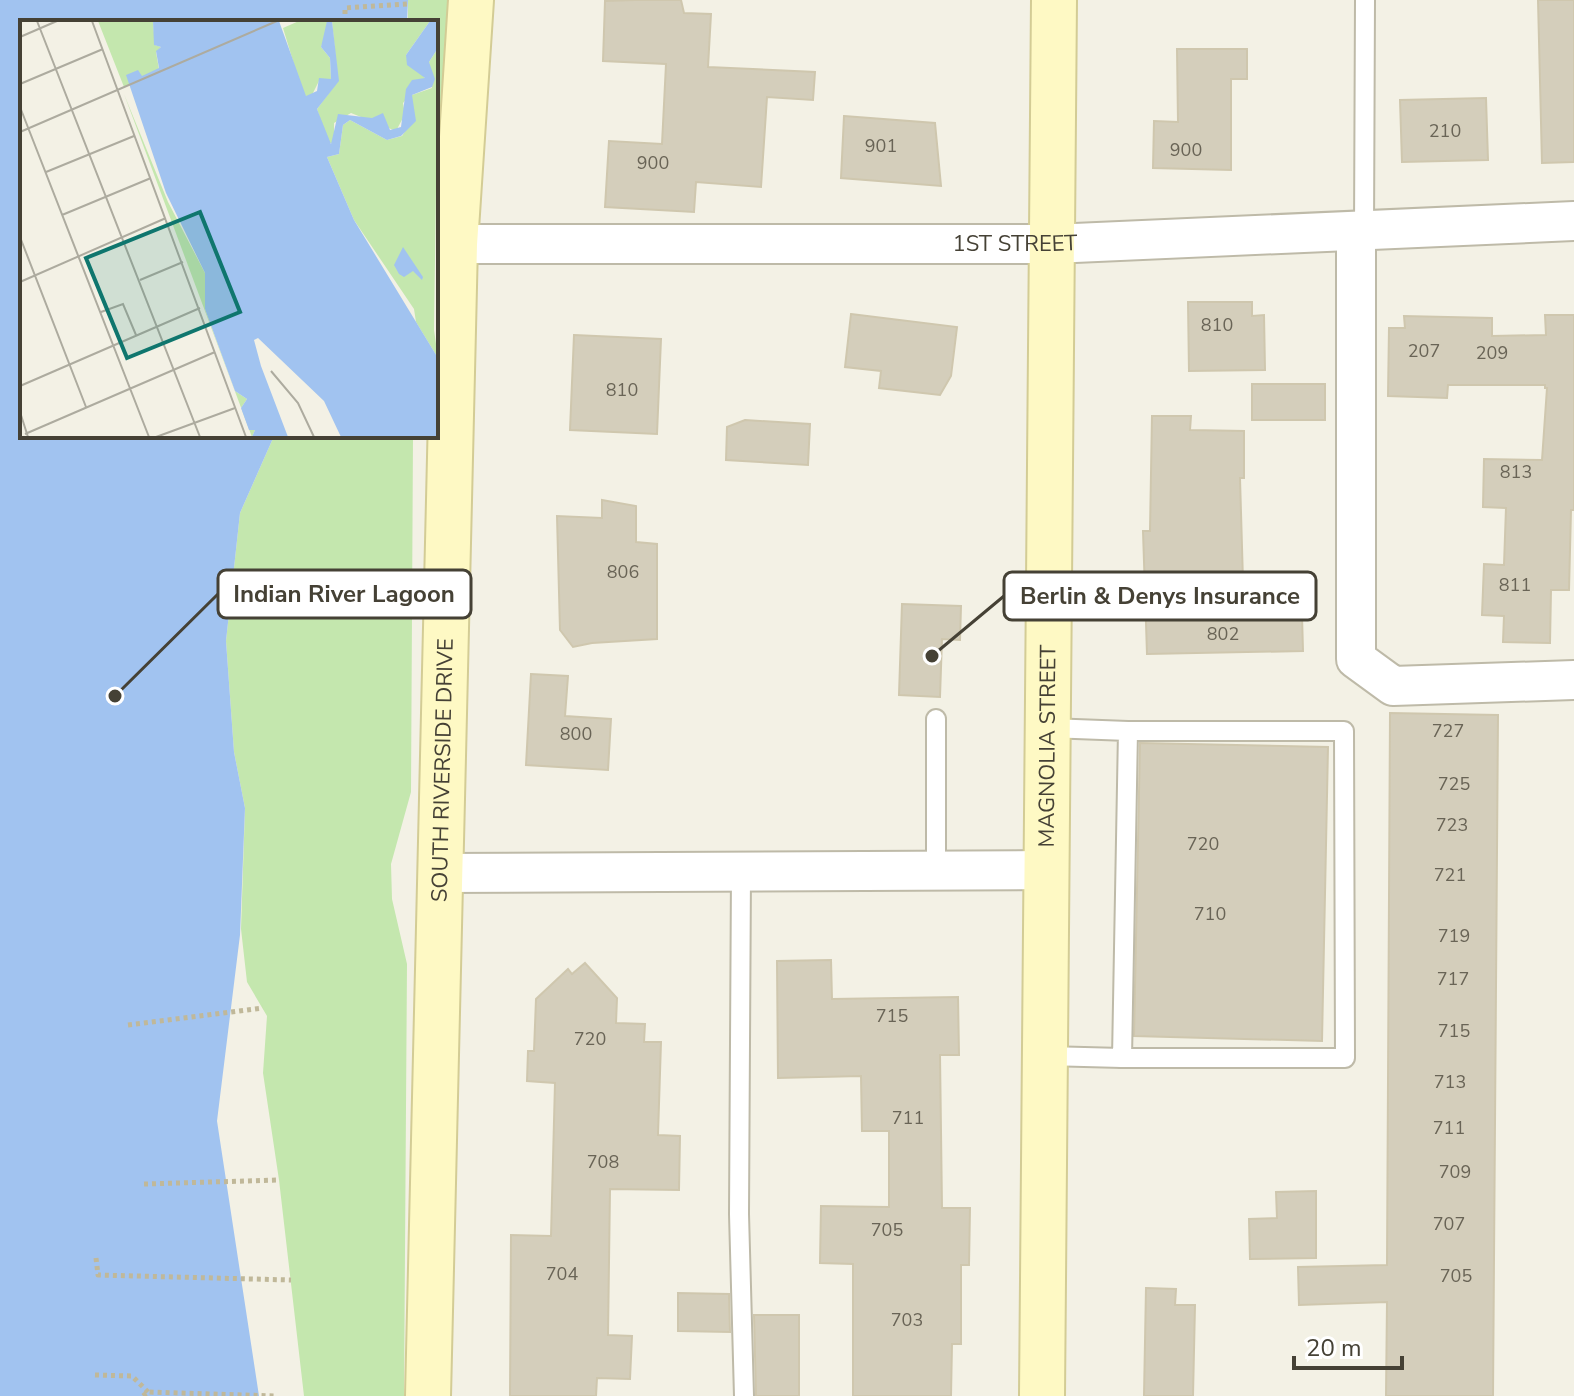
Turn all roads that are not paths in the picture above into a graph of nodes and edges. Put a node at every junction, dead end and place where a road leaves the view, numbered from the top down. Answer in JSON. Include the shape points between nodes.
{"nodes":[{"id":1,"x":471,"y":0,"type":"edge"},
{"id":2,"x":1054,"y":0,"type":"edge"},
{"id":3,"x":1365,"y":0,"type":"edge"},
{"id":4,"x":1574,"y":221,"type":"edge"},
{"id":5,"x":1360,"y":231,"type":"junction"},
{"id":6,"x":455,"y":244,"type":"junction"},
{"id":7,"x":1052,"y":244,"type":"junction"},
{"id":8,"x":1574,"y":680,"type":"edge"},
{"id":9,"x":936,"y":719,"type":"dead end"},
{"id":10,"x":1049,"y":728,"type":"junction"},
{"id":11,"x":1128,"y":731,"type":"junction"},
{"id":12,"x":936,"y":870,"type":"junction"},
{"id":13,"x":1048,"y":870,"type":"junction"},
{"id":14,"x":741,"y":872,"type":"junction"},
{"id":15,"x":439,"y":873,"type":"junction"},
{"id":16,"x":1046,"y":1056,"type":"junction"},
{"id":17,"x":1122,"y":1058,"type":"junction"},
{"id":18,"x":428,"y":1396,"type":"edge"},
{"id":19,"x":744,"y":1396,"type":"edge"},
{"id":20,"x":1042,"y":1396,"type":"edge"}],
"edges":[{"from":1,"to":6,"type":"street","name":"SOUTH RIVERSIDE DRIVE"},
{"from":2,"to":7,"type":"street","name":"MAGNOLIA STREET"},
{"from":3,"to":5,"type":"lane"},
{"from":4,"to":5,"type":"street","name":"1ST STREET"},
{"from":5,"to":7,"type":"street","name":"1ST STREET"},
{"from":5,"to":8,"type":"street","via":[[1356,659],[1393,686]]},
{"from":6,"to":7,"type":"street","name":"1ST STREET"},
{"from":6,"to":15,"type":"street","name":"SOUTH RIVERSIDE DRIVE"},
{"from":7,"to":10,"type":"street","name":"MAGNOLIA STREET"},
{"from":9,"to":12,"type":"lane"},
{"from":10,"to":11,"type":"lane"},
{"from":10,"to":13,"type":"street","name":"MAGNOLIA STREET"},
{"from":11,"to":17,"type":"lane"},
{"from":11,"to":17,"type":"lane","via":[[1344,731],[1345,1058]]},
{"from":12,"to":13,"type":"street"},
{"from":12,"to":14,"type":"street"},
{"from":13,"to":16,"type":"street","name":"MAGNOLIA STREET"},
{"from":14,"to":15,"type":"street"},
{"from":14,"to":19,"type":"lane"},
{"from":15,"to":18,"type":"street","name":"SOUTH RIVERSIDE DRIVE"},
{"from":16,"to":17,"type":"lane"},
{"from":16,"to":20,"type":"street","name":"MAGNOLIA STREET"}]}
